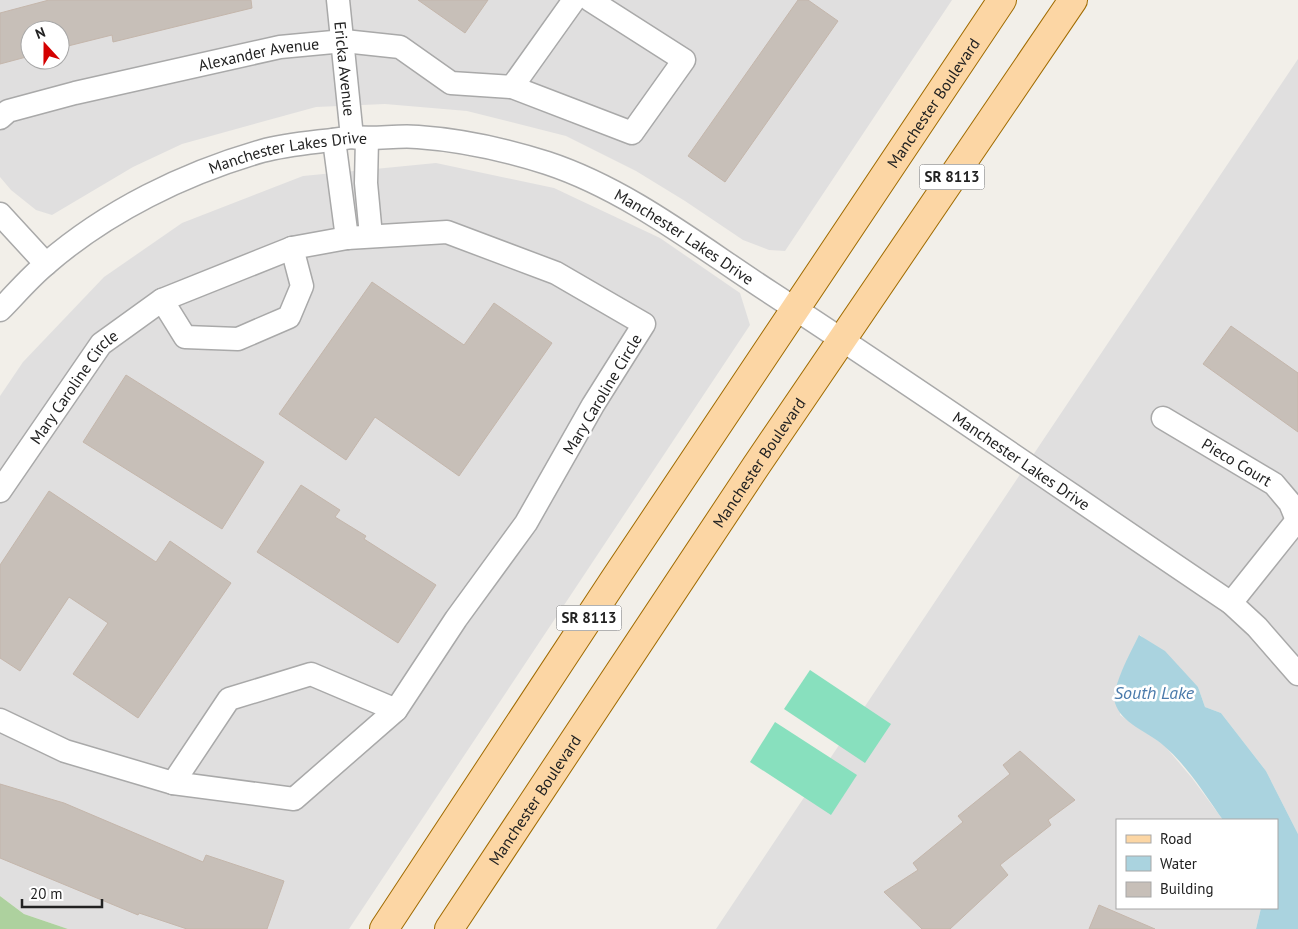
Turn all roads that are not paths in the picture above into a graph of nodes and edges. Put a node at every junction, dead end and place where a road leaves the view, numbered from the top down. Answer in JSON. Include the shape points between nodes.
{"nodes":[{"id":1,"x":338,"y":0,"type":"edge"},
{"id":2,"x":574,"y":0,"type":"edge"},
{"id":3,"x":590,"y":0,"type":"edge"},
{"id":4,"x":1002,"y":0,"type":"edge"},
{"id":5,"x":1073,"y":0,"type":"edge"},
{"id":6,"x":344,"y":41,"type":"junction"},
{"id":7,"x":512,"y":87,"type":"junction"},
{"id":8,"x":0,"y":118,"type":"edge"},
{"id":9,"x":351,"y":139,"type":"junction"},
{"id":10,"x":0,"y":214,"type":"edge"},
{"id":11,"x":371,"y":236,"type":"junction"},
{"id":12,"x":348,"y":238,"type":"junction"},
{"id":13,"x":292,"y":248,"type":"junction"},
{"id":14,"x":46,"y":264,"type":"junction"},
{"id":15,"x":162,"y":300,"type":"junction"},
{"id":16,"x":0,"y":310,"type":"edge"},
{"id":17,"x":796,"y":310,"type":"junction"},
{"id":18,"x":841,"y":340,"type":"junction"},
{"id":19,"x":1163,"y":418,"type":"dead end"},
{"id":20,"x":0,"y":491,"type":"edge"},
{"id":21,"x":1298,"y":519,"type":"edge"},
{"id":22,"x":1231,"y":603,"type":"junction"},
{"id":23,"x":1298,"y":674,"type":"edge"},
{"id":24,"x":396,"y":710,"type":"junction"},
{"id":25,"x":0,"y":720,"type":"edge"},
{"id":26,"x":173,"y":783,"type":"junction"},
{"id":27,"x":384,"y":929,"type":"edge"},
{"id":28,"x":450,"y":929,"type":"edge"}],
"edges":[{"from":1,"to":6,"type":"street","name":"Ericka Avenue"},
{"from":2,"to":7,"type":"street"},
{"from":3,"to":7,"type":"street","name":"Alexander Avenue","via":[[684,60],[632,133]]},
{"from":4,"to":17,"type":"main road","name":"Manchester Boulevard","number":"SR 8113"},
{"from":5,"to":18,"type":"main road","name":"Manchester Boulevard","number":"SR 8113"},
{"from":6,"to":7,"type":"street","name":"Alexander Avenue","via":[[400,47],[451,83]]},
{"from":6,"to":8,"type":"street","name":"Alexander Avenue","via":[[280,47],[94,88],[8,111]]},
{"from":6,"to":9,"type":"street","name":"Ericka Avenue"},
{"from":9,"to":11,"type":"street","via":[[366,183]]},
{"from":9,"to":12,"type":"street"},
{"from":9,"to":14,"type":"street","name":"Manchester Lakes Drive","via":[[265,151],[210,168],[155,192],[104,222]]},
{"from":9,"to":17,"type":"street","name":"Manchester Lakes Drive","via":[[416,137],[460,142],[547,163],[628,200]]},
{"from":10,"to":14,"type":"street"},
{"from":11,"to":12,"type":"street","name":"Mary Caroline Circle"},
{"from":11,"to":24,"type":"street","name":"Mary Caroline Circle","via":[[447,232],[556,273],[644,324],[593,405],[526,523],[456,619]]},
{"from":12,"to":13,"type":"street","name":"Mary Caroline Circle"},
{"from":13,"to":15,"type":"street","name":"Mary Caroline Circle"},
{"from":13,"to":15,"type":"street","via":[[302,286],[289,317],[238,339],[185,337]]},
{"from":14,"to":16,"type":"street","name":"Manchester Lakes Drive"},
{"from":15,"to":20,"type":"street","name":"Mary Caroline Circle","via":[[101,344]]},
{"from":17,"to":18,"type":"street","name":"Manchester Lakes Drive"},
{"from":17,"to":27,"type":"main road","name":"Manchester Boulevard","number":"SR 8113"},
{"from":18,"to":22,"type":"street","name":"Manchester Lakes Drive"},
{"from":18,"to":28,"type":"main road","name":"Manchester Boulevard","number":"SR 8113"},
{"from":19,"to":21,"type":"street","name":"Pieco Court","via":[[1274,484]]},
{"from":21,"to":22,"type":"street","name":"Pieco Court"},
{"from":22,"to":23,"type":"street","name":"Manchester Lakes Drive"},
{"from":24,"to":26,"type":"street","name":"Mary Caroline Circle","via":[[294,799]]},
{"from":24,"to":26,"type":"street","via":[[311,674],[229,699]]},
{"from":25,"to":26,"type":"street","name":"Mary Caroline Circle","via":[[65,751]]}]}
